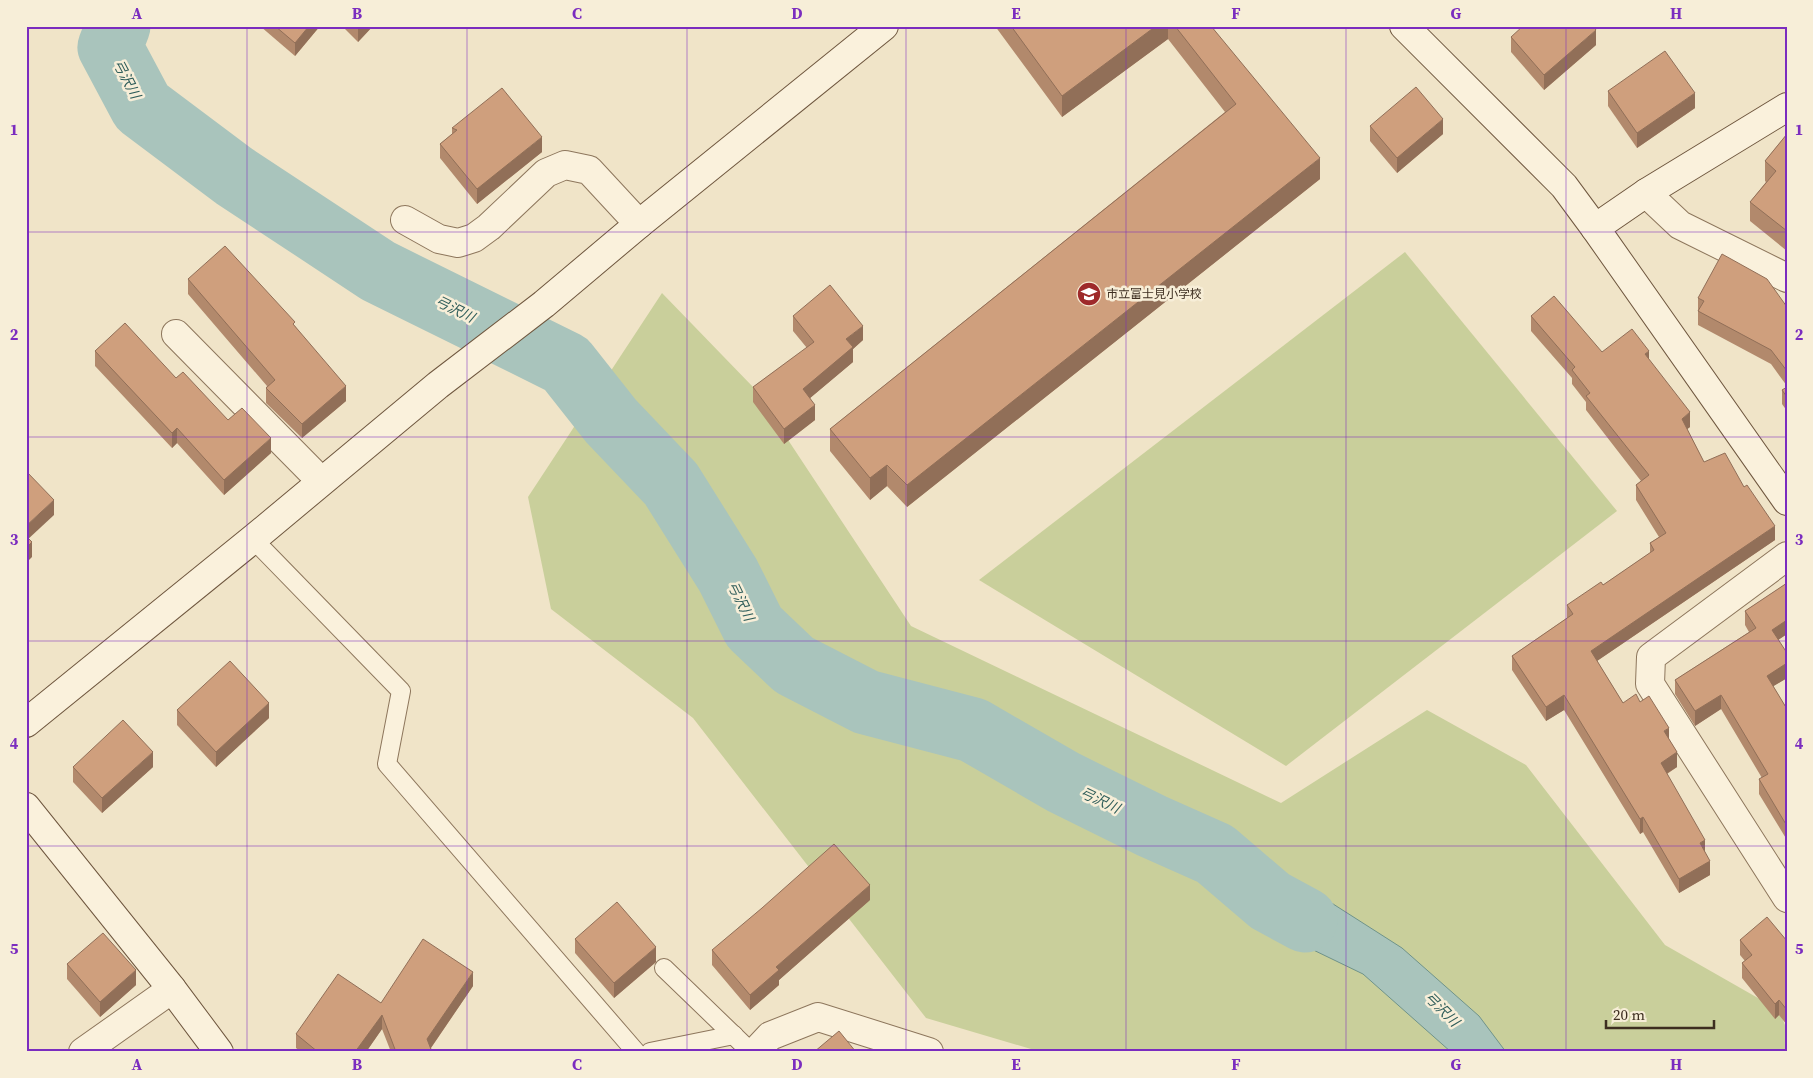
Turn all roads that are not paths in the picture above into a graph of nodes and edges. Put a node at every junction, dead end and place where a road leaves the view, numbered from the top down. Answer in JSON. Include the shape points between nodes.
{"nodes":[{"id":1,"x":884,"y":26,"type":"edge"},
{"id":2,"x":1404,"y":26,"type":"edge"},
{"id":3,"x":1787,"y":106,"type":"edge"},
{"id":4,"x":1646,"y":193,"type":"junction"},
{"id":5,"x":405,"y":220,"type":"dead end"},
{"id":6,"x":639,"y":224,"type":"junction"},
{"id":7,"x":1595,"y":228,"type":"junction"},
{"id":8,"x":1787,"y":278,"type":"edge"},
{"id":9,"x":176,"y":334,"type":"dead end"},
{"id":10,"x":320,"y":481,"type":"junction"},
{"id":11,"x":1787,"y":501,"type":"edge"},
{"id":12,"x":253,"y":539,"type":"junction"},
{"id":13,"x":1787,"y":556,"type":"edge"},
{"id":14,"x":26,"y":723,"type":"edge"},
{"id":15,"x":26,"y":807,"type":"edge"},
{"id":16,"x":1787,"y":898,"type":"edge"},
{"id":17,"x":664,"y":968,"type":"dead end"},
{"id":18,"x":172,"y":989,"type":"junction"},
{"id":19,"x":734,"y":1035,"type":"junction"},
{"id":20,"x":84,"y":1052,"type":"edge"},
{"id":21,"x":219,"y":1052,"type":"edge"},
{"id":22,"x":636,"y":1052,"type":"edge"},
{"id":23,"x":650,"y":1052,"type":"edge"},
{"id":24,"x":751,"y":1052,"type":"edge"},
{"id":25,"x":755,"y":1052,"type":"edge"},
{"id":26,"x":928,"y":1052,"type":"edge"}],
"edges":[{"from":1,"to":6,"type":"street"},
{"from":2,"to":7,"type":"street","via":[[1564,186]]},
{"from":3,"to":4,"type":"street"},
{"from":4,"to":7,"type":"street"},
{"from":4,"to":8,"type":"street","via":[[1680,226]]},
{"from":5,"to":6,"type":"street","via":[[439,239],[458,243],[474,238],[546,173],[565,165],[589,170]]},
{"from":6,"to":10,"type":"street","via":[[544,304],[438,384]]},
{"from":7,"to":11,"type":"street"},
{"from":9,"to":10,"type":"street"},
{"from":10,"to":12,"type":"street"},
{"from":12,"to":14,"type":"street"},
{"from":12,"to":22,"type":"lane","via":[[401,691],[387,764]]},
{"from":13,"to":16,"type":"street","via":[[1651,657],[1650,684]]},
{"from":15,"to":18,"type":"street"},
{"from":17,"to":19,"type":"lane"},
{"from":18,"to":20,"type":"street"},
{"from":18,"to":21,"type":"street"},
{"from":19,"to":23,"type":"lane"},
{"from":19,"to":24,"type":"lane"},
{"from":25,"to":26,"type":"street","via":[[770,1036],[818,1017]]}]}
